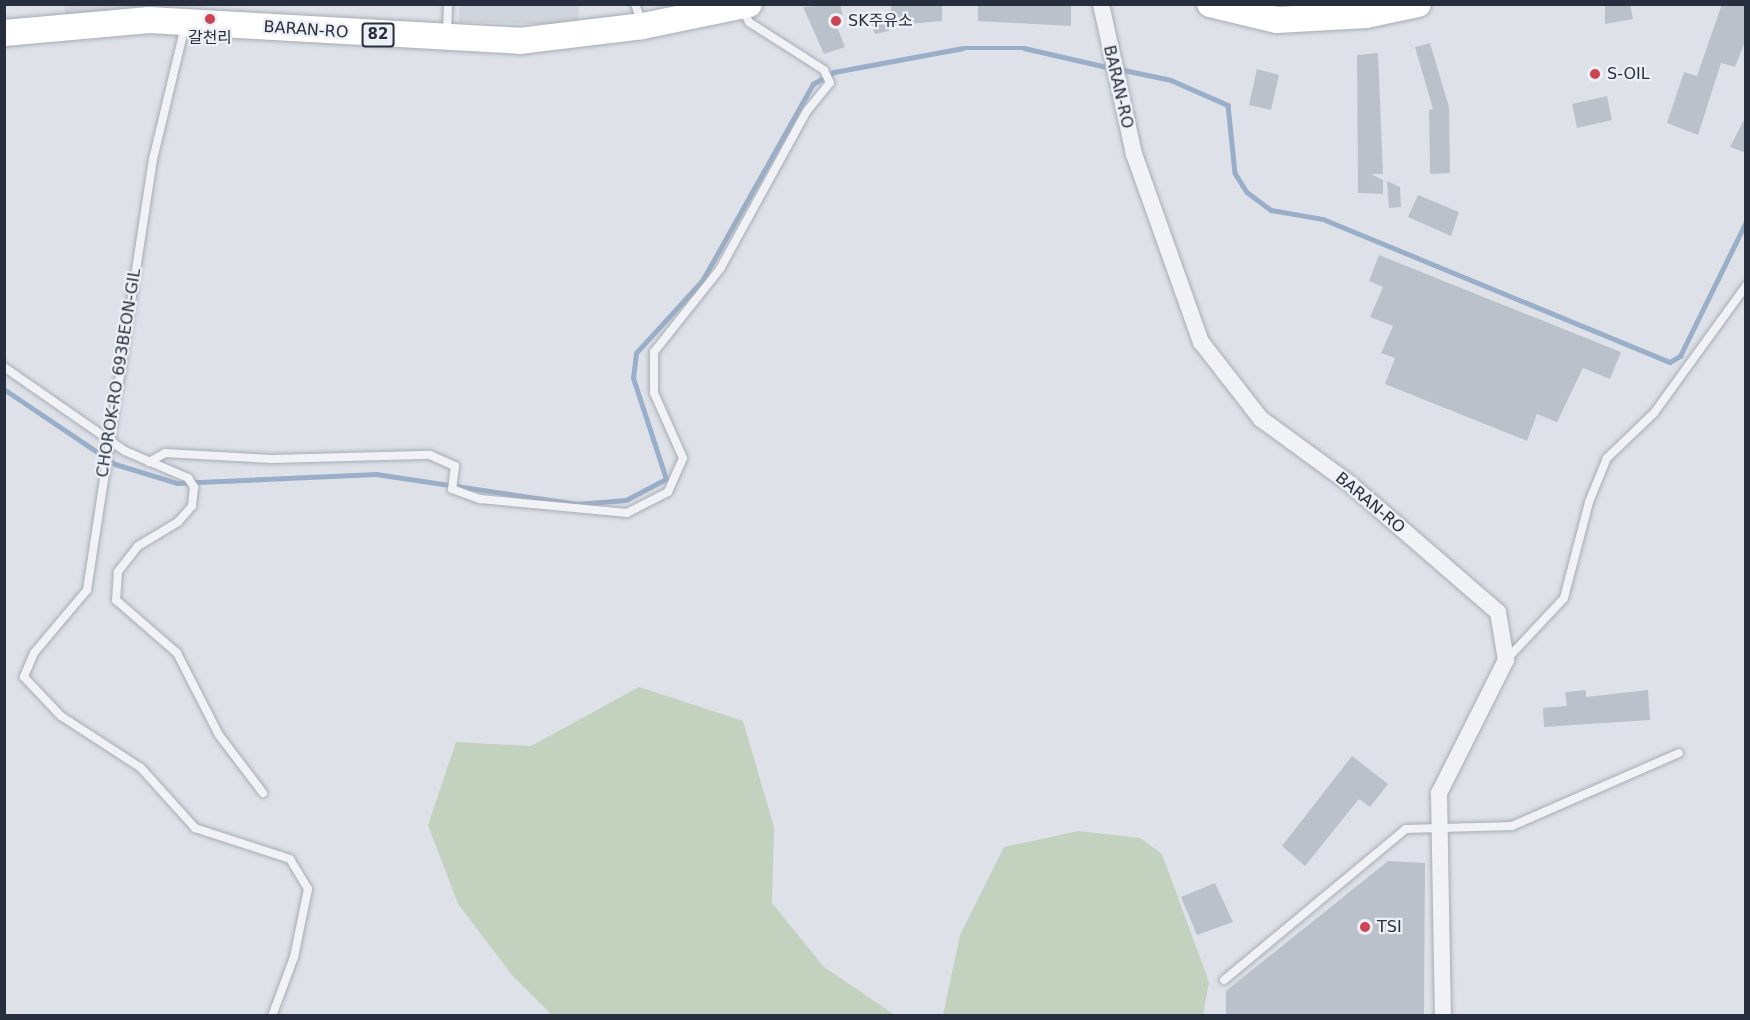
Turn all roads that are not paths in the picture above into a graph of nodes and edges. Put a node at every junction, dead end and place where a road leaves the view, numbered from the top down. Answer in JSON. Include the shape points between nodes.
{"nodes":[{"id":1,"x":448,"y":4,"type":"edge"},
{"id":2,"x":1101,"y":4,"type":"edge"},
{"id":3,"x":1210,"y":4,"type":"edge"},
{"id":4,"x":1418,"y":4,"type":"edge"},
{"id":5,"x":745,"y":6,"type":"edge"},
{"id":6,"x":187,"y":13,"type":"edge"},
{"id":7,"x":639,"y":15,"type":"edge"},
{"id":8,"x":4,"y":33,"type":"edge"},
{"id":9,"x":447,"y":40,"type":"junction"},
{"id":10,"x":1746,"y":286,"type":"edge"},
{"id":11,"x":4,"y":367,"type":"edge"},
{"id":12,"x":106,"y":438,"type":"junction"},
{"id":13,"x":149,"y":462,"type":"junction"},
{"id":14,"x":1506,"y":660,"type":"junction"},
{"id":15,"x":1679,"y":753,"type":"dead end"},
{"id":16,"x":264,"y":793,"type":"dead end"},
{"id":17,"x":1439,"y":826,"type":"junction"},
{"id":18,"x":1224,"y":980,"type":"dead end"},
{"id":19,"x":272,"y":1016,"type":"edge"},
{"id":20,"x":1443,"y":1016,"type":"edge"}],
"edges":[{"from":1,"to":9,"type":"lane"},
{"from":2,"to":14,"type":"street","name":"BARAN-RO","via":[[1134,154],[1201,342],[1261,419],[1350,484],[1498,612]]},
{"from":3,"to":4,"type":"main road","via":[[1277,20],[1366,15]]},
{"from":5,"to":7,"type":"main road","name":"BARAN-RO","number":"82"},
{"from":5,"to":13,"type":"lane","via":[[750,22],[824,70],[830,84],[807,111],[720,269],[654,352],[653,387],[683,458],[668,492],[627,513],[480,499],[452,489],[455,466],[430,455],[390,453],[272,459],[165,453]]},
{"from":6,"to":8,"type":"main road","name":"BARAN-RO","number":"82"},
{"from":6,"to":9,"type":"main road","name":"BARAN-RO","number":"82"},
{"from":6,"to":12,"type":"lane","name":"CHOROK-RO 693BEON-GIL","via":[[168,80]]},
{"from":7,"to":9,"type":"main road","name":"BARAN-RO","number":"82","via":[[519,41]]},
{"from":10,"to":14,"type":"lane","via":[[1653,413],[1607,458],[1589,502],[1564,598]]},
{"from":11,"to":12,"type":"lane"},
{"from":12,"to":13,"type":"lane"},
{"from":12,"to":19,"type":"lane","name":"CHOROK-RO 693BEON-GIL","via":[[87,590],[34,653],[24,677],[61,716],[141,768],[195,828],[290,858],[308,889],[294,957]]},
{"from":13,"to":16,"type":"lane","via":[[188,478],[194,487],[192,506],[178,522],[138,546],[118,572],[116,600],[177,653],[219,735]]},
{"from":14,"to":17,"type":"street","via":[[1439,793]]},
{"from":15,"to":17,"type":"lane","via":[[1512,826]]},
{"from":17,"to":18,"type":"lane","via":[[1406,829]]},
{"from":17,"to":20,"type":"street"}]}
